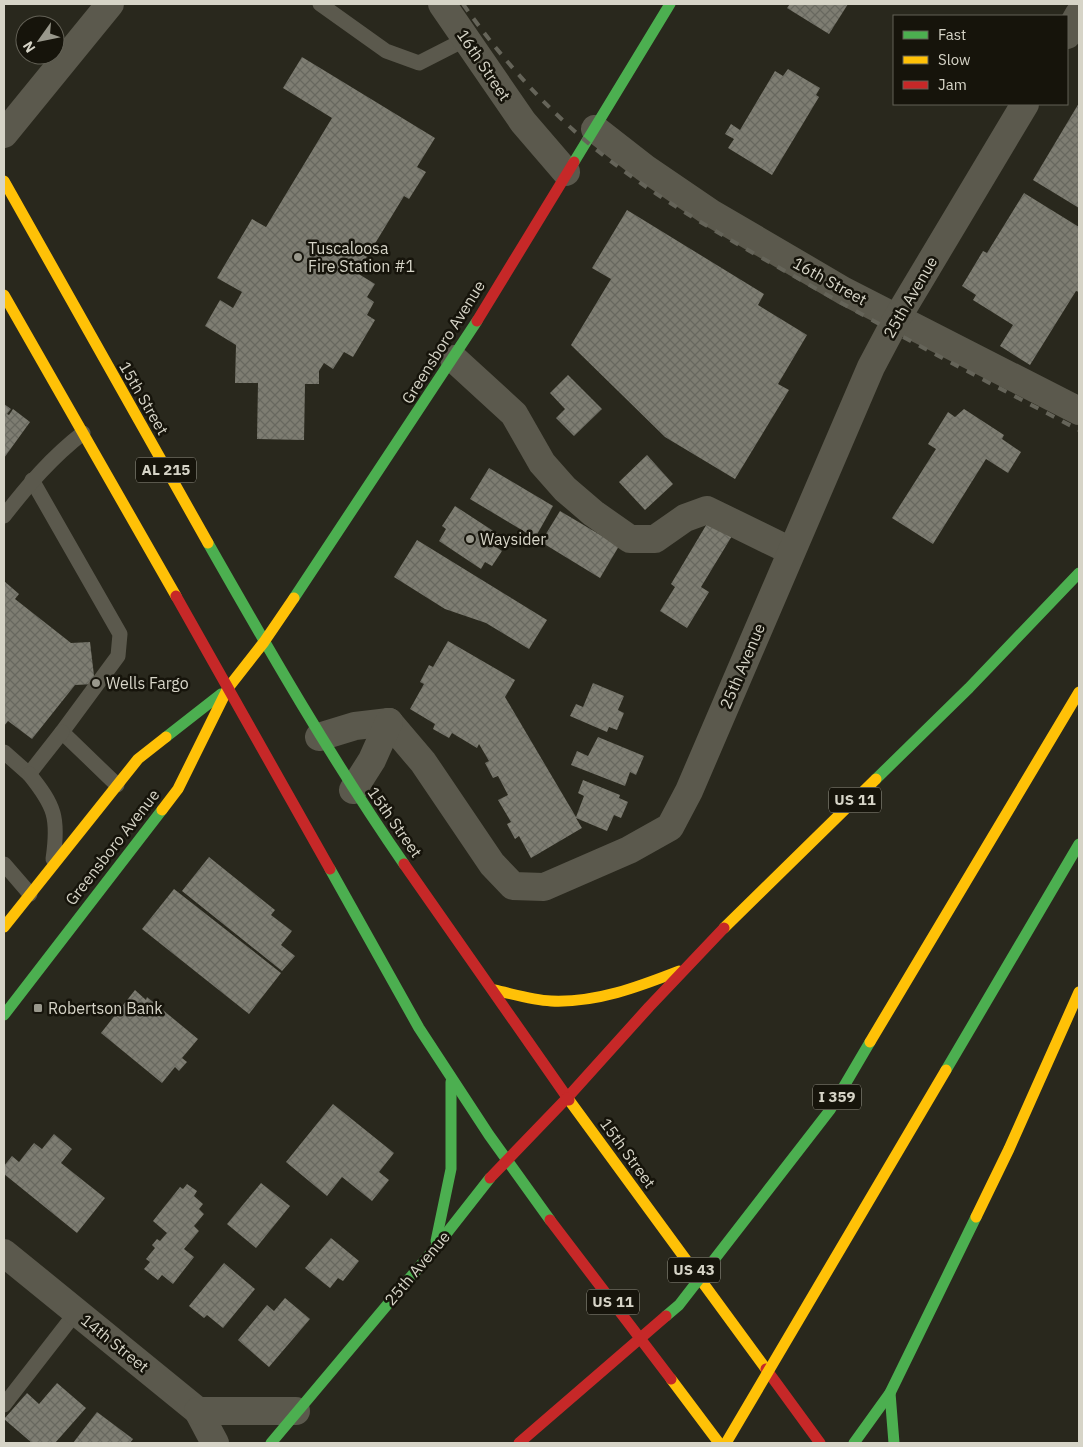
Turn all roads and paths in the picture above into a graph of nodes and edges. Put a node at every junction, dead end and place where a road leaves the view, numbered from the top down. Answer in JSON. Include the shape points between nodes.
{"nodes":[{"id":1,"x":110,"y":4,"type":"edge"},
{"id":2,"x":320,"y":4,"type":"edge"},
{"id":3,"x":442,"y":4,"type":"edge"},
{"id":4,"x":670,"y":4,"type":"edge"},
{"id":5,"x":1079,"y":14,"type":"edge"},
{"id":6,"x":1068,"y":32,"type":"edge"},
{"id":7,"x":466,"y":40,"type":"junction"},
{"id":8,"x":1024,"y":105,"type":"edge"},
{"id":9,"x":595,"y":129,"type":"junction"},
{"id":10,"x":4,"y":134,"type":"edge"},
{"id":11,"x":566,"y":172,"type":"junction"},
{"id":12,"x":4,"y":180,"type":"edge"},
{"id":13,"x":4,"y":295,"type":"edge"},
{"id":14,"x":897,"y":318,"type":"junction"},
{"id":15,"x":454,"y":359,"type":"junction"},
{"id":16,"x":1079,"y":411,"type":"edge"},
{"id":17,"x":83,"y":433,"type":"junction"},
{"id":18,"x":32,"y":480,"type":"junction"},
{"id":19,"x":4,"y":516,"type":"edge"},
{"id":20,"x":791,"y":551,"type":"junction"},
{"id":21,"x":1079,"y":573,"type":"edge"},
{"id":22,"x":264,"y":642,"type":"junction"},
{"id":23,"x":228,"y":688,"type":"junction"},
{"id":24,"x":1079,"y":692,"type":"edge"},
{"id":25,"x":389,"y":722,"type":"junction"},
{"id":26,"x":62,"y":732,"type":"junction"},
{"id":27,"x":319,"y":737,"type":"junction"},
{"id":28,"x":4,"y":752,"type":"edge"},
{"id":29,"x":29,"y":774,"type":"junction"},
{"id":30,"x":117,"y":785,"type":"junction"},
{"id":31,"x":352,"y":790,"type":"junction"},
{"id":32,"x":1079,"y":844,"type":"edge"},
{"id":33,"x":4,"y":864,"type":"edge"},
{"id":34,"x":52,"y":866,"type":"junction"},
{"id":35,"x":30,"y":894,"type":"junction"},
{"id":36,"x":4,"y":927,"type":"edge"},
{"id":37,"x":688,"y":968,"type":"junction"},
{"id":38,"x":494,"y":990,"type":"junction"},
{"id":39,"x":1079,"y":992,"type":"edge"},
{"id":40,"x":4,"y":1015,"type":"edge"},
{"id":41,"x":451,"y":1082,"type":"junction"},
{"id":42,"x":567,"y":1098,"type":"junction"},
{"id":43,"x":507,"y":1161,"type":"junction"},
{"id":44,"x":435,"y":1248,"type":"junction"},
{"id":45,"x":4,"y":1254,"type":"edge"},
{"id":46,"x":77,"y":1311,"type":"junction"},
{"id":47,"x":890,"y":1393,"type":"junction"},
{"id":48,"x":4,"y":1405,"type":"edge"},
{"id":49,"x":198,"y":1411,"type":"junction"},
{"id":50,"x":296,"y":1411,"type":"junction"},
{"id":51,"x":215,"y":1443,"type":"edge"},
{"id":52,"x":271,"y":1443,"type":"edge"},
{"id":53,"x":518,"y":1443,"type":"edge"},
{"id":54,"x":719,"y":1443,"type":"edge"},
{"id":55,"x":726,"y":1443,"type":"edge"},
{"id":56,"x":820,"y":1443,"type":"edge"},
{"id":57,"x":854,"y":1443,"type":"edge"},
{"id":58,"x":894,"y":1443,"type":"edge"}],
"edges":[{"from":1,"to":10,"type":"street"},
{"from":2,"to":7,"type":"lane","via":[[386,51],[419,63]]},
{"from":3,"to":7,"type":"street","name":"16th Street"},
{"from":4,"to":9,"type":"main road","name":"Greensboro Avenue"},
{"from":5,"to":6,"type":"street"},
{"from":7,"to":11,"type":"street","name":"16th Street","via":[[522,122]]},
{"from":8,"to":14,"type":"street","name":"25th Avenue"},
{"from":9,"to":11,"type":"main road","name":"Greensboro Avenue"},
{"from":9,"to":14,"type":"street","name":"16th Street","via":[[711,213],[844,291]]},
{"from":11,"to":15,"type":"main road","name":"Greensboro Avenue"},
{"from":12,"to":22,"type":"main road","name":"15th Street","number":"AL 215"},
{"from":13,"to":17,"type":"main road","number":"AL 215"},
{"from":14,"to":16,"type":"street","name":"16th Street"},
{"from":14,"to":20,"type":"street","name":"25th Avenue","via":[[871,367]]},
{"from":15,"to":20,"type":"street","via":[[514,414],[542,463],[565,489],[630,539],[655,539],[685,518],[707,510]]},
{"from":15,"to":22,"type":"main road","name":"Greensboro Avenue"},
{"from":17,"to":18,"type":"lane"},
{"from":17,"to":23,"type":"main road","number":"AL 215"},
{"from":18,"to":19,"type":"lane"},
{"from":18,"to":26,"type":"lane","via":[[120,634],[118,656]]},
{"from":20,"to":25,"type":"street","name":"25th Avenue","via":[[689,791],[670,827],[629,850],[544,887],[513,886],[497,870],[423,762]]},
{"from":21,"to":37,"type":"main road","number":"US 11","via":[[969,688],[740,912]]},
{"from":22,"to":23,"type":"main road","name":"Greensboro Avenue"},
{"from":22,"to":27,"type":"main road","name":"15th Street"},
{"from":23,"to":30,"type":"main road","name":"Greensboro Avenue","via":[[138,759]]},
{"from":23,"to":40,"type":"main road","name":"Greensboro Avenue","via":[[178,789]]},
{"from":23,"to":41,"type":"main road"},
{"from":24,"to":53,"type":"main road","number":"I 359","bridge":true,"via":[[830,1110],[679,1305]]},
{"from":25,"to":27,"type":"street","via":[[355,726]]},
{"from":25,"to":31,"type":"street","via":[[372,760]]},
{"from":26,"to":29,"type":"lane"},
{"from":26,"to":30,"type":"lane"},
{"from":27,"to":31,"type":"main road","name":"15th Street"},
{"from":28,"to":29,"type":"lane"},
{"from":29,"to":34,"type":"lane","via":[[54,811],[57,833]]},
{"from":30,"to":34,"type":"main road","name":"Greensboro Avenue"},
{"from":31,"to":38,"type":"main road","name":"15th Street"},
{"from":32,"to":55,"type":"main road","bridge":true},
{"from":33,"to":35,"type":"lane"},
{"from":34,"to":35,"type":"main road","name":"Greensboro Avenue"},
{"from":35,"to":36,"type":"main road","name":"Greensboro Avenue"},
{"from":37,"to":38,"type":"main road","via":[[609,996],[550,1001]]},
{"from":37,"to":42,"type":"main road","number":"US 11"},
{"from":38,"to":42,"type":"main road","name":"15th Street"},
{"from":39,"to":47,"type":"main road","via":[[1009,1149]]},
{"from":41,"to":43,"type":"main road"},
{"from":41,"to":44,"type":"main road","via":[[451,1169]]},
{"from":42,"to":43,"type":"main road","name":"25th Avenue","number":"US 11"},
{"from":42,"to":56,"type":"main road","name":"15th Street","number":"US 43"},
{"from":43,"to":44,"type":"main road","name":"25th Avenue"},
{"from":43,"to":54,"type":"main road","number":"US 11"},
{"from":44,"to":50,"type":"main road","name":"25th Avenue"},
{"from":45,"to":46,"type":"street","name":"14th Street"},
{"from":46,"to":48,"type":"lane"},
{"from":46,"to":49,"type":"street","name":"14th Street"},
{"from":47,"to":57,"type":"main road"},
{"from":47,"to":58,"type":"main road"},
{"from":49,"to":50,"type":"street"},
{"from":49,"to":51,"type":"street","name":"14th Street"},
{"from":50,"to":52,"type":"main road","name":"25th Avenue"}]}
